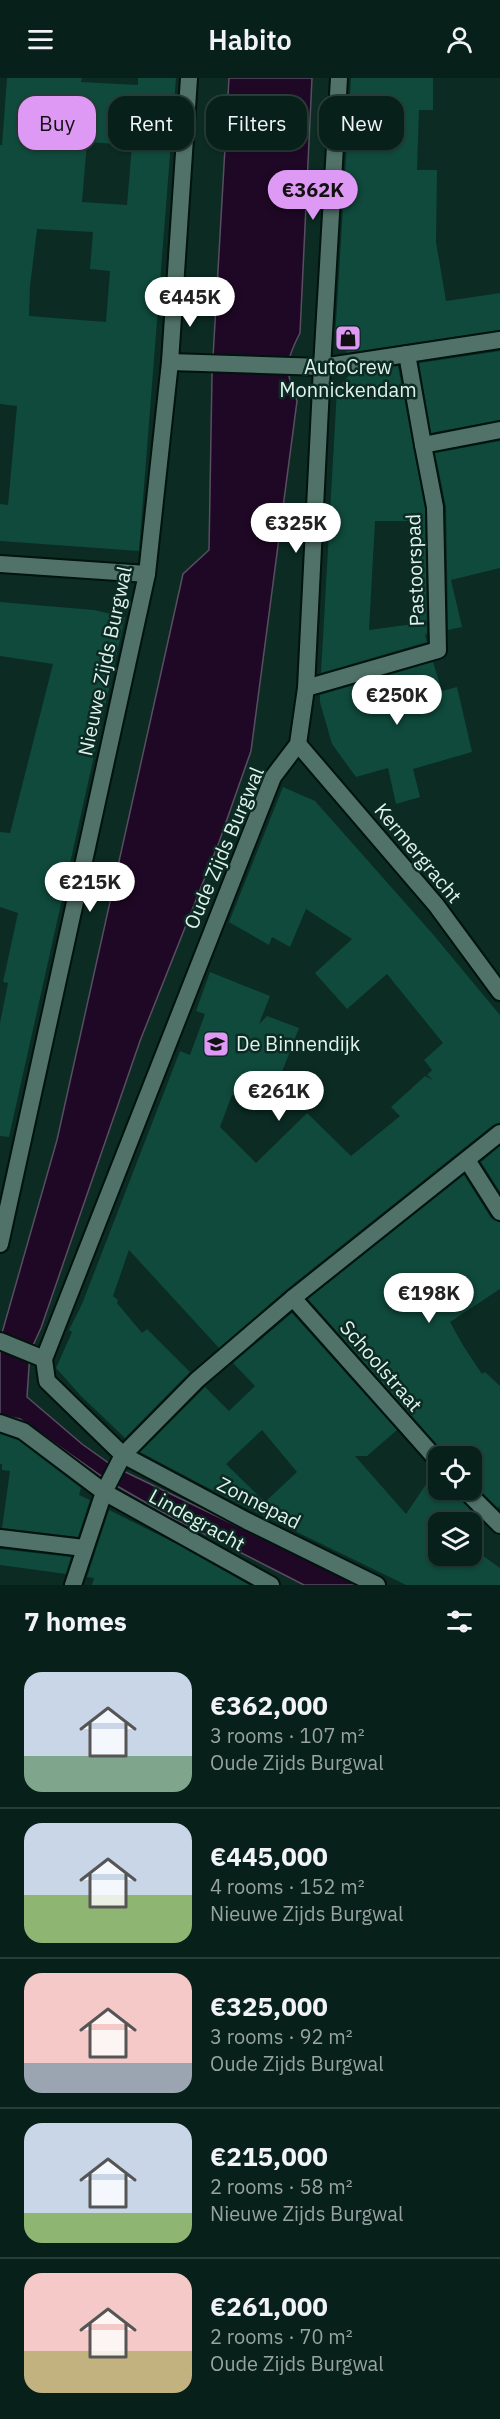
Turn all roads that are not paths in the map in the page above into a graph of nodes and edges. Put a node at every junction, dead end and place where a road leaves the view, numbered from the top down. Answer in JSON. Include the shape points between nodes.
{"nodes":[{"id":1,"x":189,"y":78,"type":"edge"},
{"id":2,"x":339,"y":78,"type":"edge"},
{"id":3,"x":500,"y":340,"type":"edge"},
{"id":4,"x":407,"y":354,"type":"junction"},
{"id":5,"x":170,"y":362,"type":"junction"},
{"id":6,"x":322,"y":367,"type":"junction"},
{"id":7,"x":500,"y":430,"type":"edge"},
{"id":8,"x":423,"y":445,"type":"junction"},
{"id":9,"x":0,"y":564,"type":"edge"},
{"id":10,"x":147,"y":574,"type":"junction"},
{"id":11,"x":306,"y":688,"type":"junction"},
{"id":12,"x":298,"y":744,"type":"junction"},
{"id":13,"x":500,"y":992,"type":"edge"},
{"id":14,"x":500,"y":1133,"type":"edge"},
{"id":15,"x":467,"y":1160,"type":"junction"},
{"id":16,"x":500,"y":1212,"type":"edge"},
{"id":17,"x":0,"y":1244,"type":"edge"},
{"id":18,"x":293,"y":1298,"type":"junction"},
{"id":19,"x":0,"y":1341,"type":"edge"},
{"id":20,"x":34,"y":1355,"type":"junction"},
{"id":21,"x":0,"y":1424,"type":"edge"},
{"id":22,"x":428,"y":1450,"type":"edge"},
{"id":23,"x":123,"y":1455,"type":"junction"},
{"id":24,"x":104,"y":1492,"type":"junction"},
{"id":25,"x":475,"y":1500,"type":"edge"},
{"id":26,"x":500,"y":1525,"type":"edge"},
{"id":27,"x":0,"y":1538,"type":"edge"},
{"id":28,"x":84,"y":1548,"type":"junction"},
{"id":29,"x":73,"y":1585,"type":"edge"},
{"id":30,"x":271,"y":1585,"type":"edge"},
{"id":31,"x":377,"y":1585,"type":"edge"}],
"edges":[{"from":1,"to":5,"type":"street","name":"Nieuwe Zijds Burgwal"},
{"from":2,"to":6,"type":"street","name":"Oude Zijds Burgwal"},
{"from":3,"to":4,"type":"street"},
{"from":4,"to":6,"type":"street"},
{"from":4,"to":8,"type":"street","name":"Pastoorspad"},
{"from":5,"to":6,"type":"street"},
{"from":5,"to":10,"type":"street","name":"Nieuwe Zijds Burgwal"},
{"from":6,"to":11,"type":"street","name":"Oude Zijds Burgwal"},
{"from":7,"to":8,"type":"street"},
{"from":8,"to":11,"type":"street","name":"Pastoorspad","via":[[435,507],[438,650]]},
{"from":9,"to":10,"type":"street"},
{"from":10,"to":17,"type":"street","name":"Nieuwe Zijds Burgwal"},
{"from":11,"to":12,"type":"street","name":"Oude Zijds Burgwal"},
{"from":12,"to":13,"type":"street","name":"Kermergracht","via":[[436,904]]},
{"from":12,"to":20,"type":"street","name":"Oude Zijds Burgwal","via":[[273,777]]},
{"from":14,"to":15,"type":"street"},
{"from":15,"to":16,"type":"street"},
{"from":15,"to":18,"type":"street"},
{"from":18,"to":22,"type":"street","name":"Schoolstraat"},
{"from":18,"to":23,"type":"street","via":[[197,1380]]},
{"from":19,"to":20,"type":"street"},
{"from":20,"to":23,"type":"street","via":[[47,1381]]},
{"from":21,"to":24,"type":"street","name":"Lindegracht","via":[[23,1431]]},
{"from":23,"to":24,"type":"street"},
{"from":23,"to":31,"type":"street","name":"Zonnepad"},
{"from":24,"to":28,"type":"street"},
{"from":24,"to":30,"type":"street","name":"Lindegracht"},
{"from":25,"to":26,"type":"street"},
{"from":27,"to":28,"type":"street"},
{"from":28,"to":29,"type":"street"}]}
